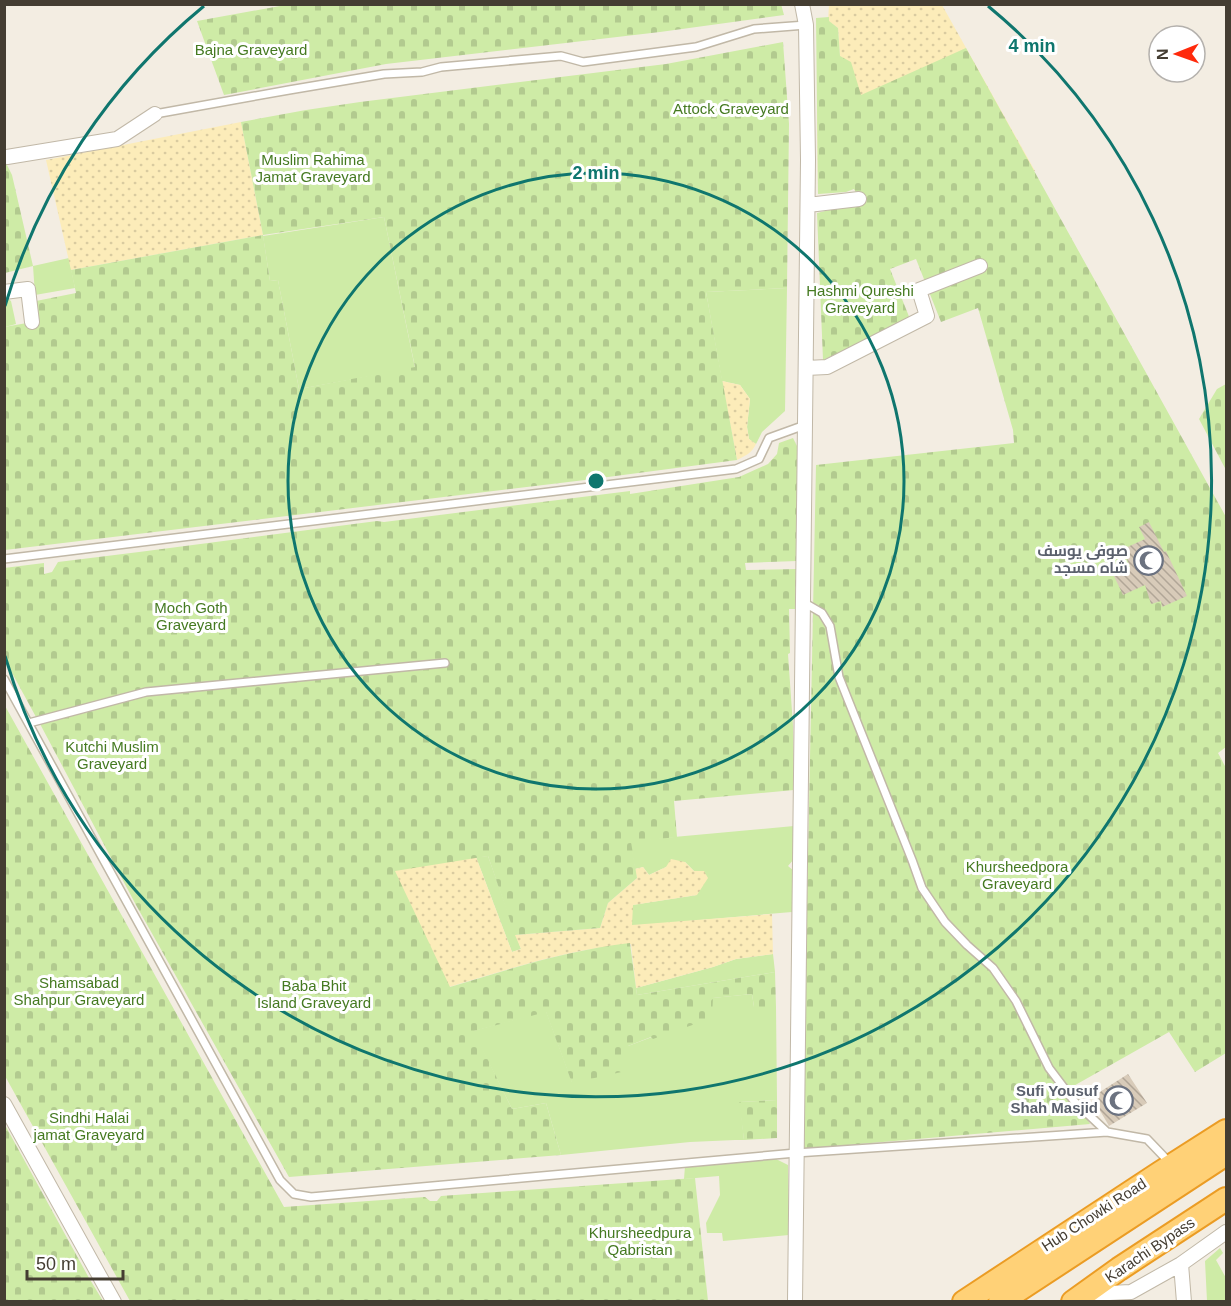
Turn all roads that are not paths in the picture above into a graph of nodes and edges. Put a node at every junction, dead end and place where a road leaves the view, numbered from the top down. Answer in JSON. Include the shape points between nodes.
{"nodes":[{"id":1,"x":802,"y":4,"type":"edge"},
{"id":2,"x":806,"y":25,"type":"junction"},
{"id":3,"x":155,"y":114,"type":"joint"},
{"id":4,"x":7,"y":157,"type":"dead end"},
{"id":5,"x":859,"y":199,"type":"dead end"},
{"id":6,"x":807,"y":205,"type":"junction"},
{"id":7,"x":980,"y":266,"type":"dead end"},
{"id":8,"x":4,"y":292,"type":"edge"},
{"id":9,"x":32,"y":322,"type":"dead end"},
{"id":10,"x":806,"y":368,"type":"junction"},
{"id":11,"x":805,"y":425,"type":"junction"},
{"id":12,"x":4,"y":559,"type":"edge"},
{"id":13,"x":803,"y":602,"type":"junction"},
{"id":14,"x":445,"y":663,"type":"dead end"},
{"id":15,"x":4,"y":679,"type":"edge"},
{"id":16,"x":28,"y":723,"type":"junction"},
{"id":17,"x":4,"y":1104,"type":"edge"},
{"id":18,"x":1227,"y":1131,"type":"edge"},
{"id":19,"x":1107,"y":1132,"type":"junction"},
{"id":20,"x":796,"y":1153,"type":"junction"},
{"id":21,"x":1227,"y":1154,"type":"edge"},
{"id":22,"x":1172,"y":1165,"type":"junction"},
{"id":23,"x":1227,"y":1199,"type":"edge"},
{"id":24,"x":1227,"y":1232,"type":"edge"},
{"id":25,"x":1181,"y":1264,"type":"junction"},
{"id":26,"x":1078,"y":1298,"type":"edge"},
{"id":27,"x":114,"y":1302,"type":"edge"},
{"id":28,"x":795,"y":1302,"type":"edge"},
{"id":29,"x":964,"y":1302,"type":"edge"},
{"id":30,"x":1000,"y":1302,"type":"edge"},
{"id":31,"x":1184,"y":1302,"type":"edge"}],
"edges":[{"from":1,"to":2,"type":"street"},
{"from":2,"to":3,"type":"lane","via":[[754,29],[696,47],[583,62],[561,56],[384,74]]},
{"from":2,"to":6,"type":"street"},
{"from":3,"to":4,"type":"street","via":[[117,139]]},
{"from":5,"to":6,"type":"street"},
{"from":6,"to":10,"type":"street"},
{"from":7,"to":10,"type":"street","via":[[919,290],[927,316],[827,367]]},
{"from":8,"to":9,"type":"street","via":[[28,289]]},
{"from":10,"to":11,"type":"street"},
{"from":11,"to":12,"type":"lane","via":[[769,438],[759,459],[736,469]]},
{"from":11,"to":13,"type":"street"},
{"from":13,"to":19,"type":"lane","via":[[822,614],[830,626],[839,677],[922,888],[945,922],[993,968],[1016,1002],[1049,1068],[1074,1101]]},
{"from":13,"to":20,"type":"street"},
{"from":14,"to":16,"type":"lane","via":[[146,692]]},
{"from":15,"to":16,"type":"lane"},
{"from":16,"to":20,"type":"lane","via":[[280,1180],[294,1194],[310,1197]]},
{"from":17,"to":27,"type":"street"},
{"from":18,"to":22,"type":"highway","name":"Hub Chowki Road"},
{"from":19,"to":20,"type":"lane"},
{"from":19,"to":22,"type":"lane","via":[[1146,1138]]},
{"from":20,"to":28,"type":"street"},
{"from":21,"to":30,"type":"highway"},
{"from":22,"to":29,"type":"highway","name":"Hub Chowki Road"},
{"from":23,"to":26,"type":"highway","name":"Karachi Bypass"},
{"from":24,"to":25,"type":"street"},
{"from":25,"to":26,"type":"street","via":[[1131,1292]]},
{"from":25,"to":31,"type":"street"}]}
